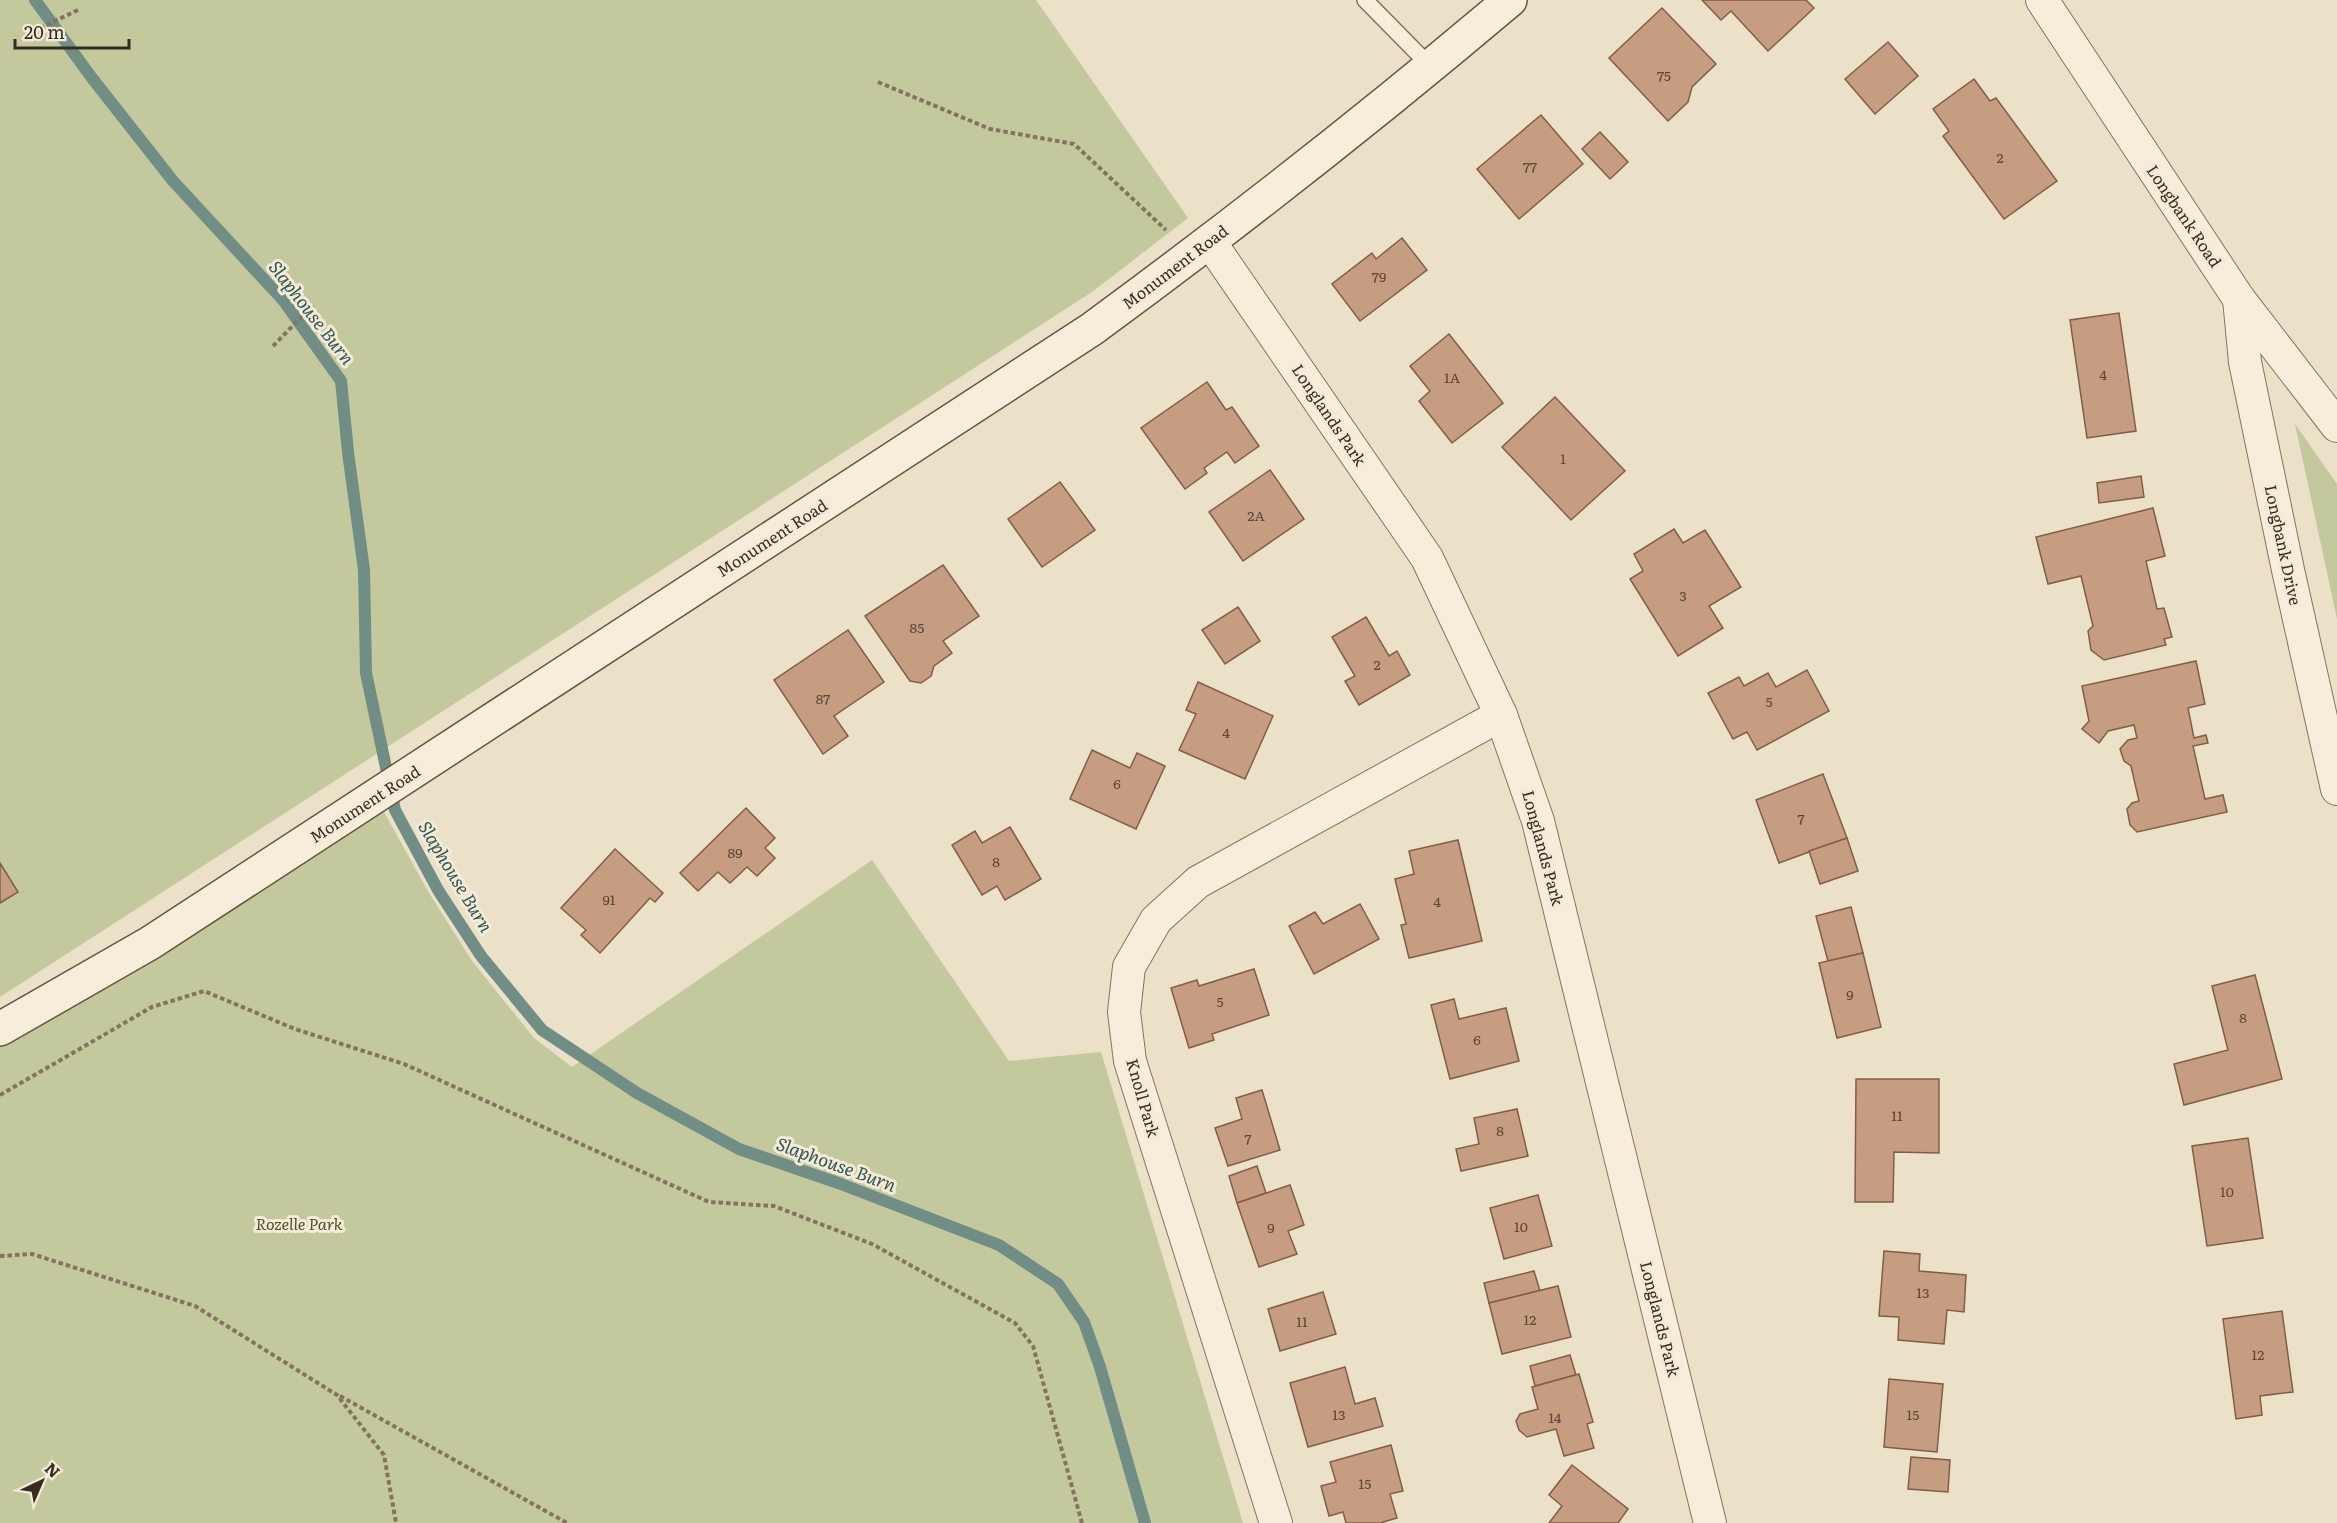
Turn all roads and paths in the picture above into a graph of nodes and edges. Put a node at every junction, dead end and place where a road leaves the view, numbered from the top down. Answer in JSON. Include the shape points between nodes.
{"nodes":[{"id":1,"x":1365,"y":0,"type":"edge"},
{"id":2,"x":1510,"y":0,"type":"edge"},
{"id":3,"x":2042,"y":0,"type":"edge"},
{"id":4,"x":78,"y":9,"type":"dead end"},
{"id":5,"x":40,"y":28,"type":"dead end"},
{"id":6,"x":1431,"y":67,"type":"junction"},
{"id":7,"x":878,"y":82,"type":"dead end"},
{"id":8,"x":1201,"y":249,"type":"junction"},
{"id":9,"x":2239,"y":299,"type":"junction"},
{"id":10,"x":314,"y":304,"type":"dead end"},
{"id":11,"x":273,"y":346,"type":"dead end"},
{"id":12,"x":2337,"y":426,"type":"edge"},
{"id":13,"x":1501,"y":715,"type":"junction"},
{"id":14,"x":2337,"y":789,"type":"edge"},
{"id":15,"x":0,"y":1029,"type":"edge"},
{"id":16,"x":0,"y":1095,"type":"edge"},
{"id":17,"x":0,"y":1256,"type":"edge"},
{"id":18,"x":337,"y":1395,"type":"junction"},
{"id":19,"x":396,"y":1523,"type":"edge"},
{"id":20,"x":567,"y":1523,"type":"edge"},
{"id":21,"x":1082,"y":1523,"type":"edge"},
{"id":22,"x":1276,"y":1523,"type":"edge"},
{"id":23,"x":1710,"y":1523,"type":"edge"}],
"edges":[{"from":1,"to":6,"type":"lane"},
{"from":2,"to":6,"type":"main road","name":"Monument Road"},
{"from":3,"to":9,"type":"street","name":"Longbank Road"},
{"from":4,"to":5,"type":"path"},
{"from":6,"to":8,"type":"main road","name":"Monument Road"},
{"from":7,"to":8,"type":"path","via":[[990,129],[1074,144]]},
{"from":8,"to":13,"type":"street","name":"Longlands Park","via":[[1427,558]]},
{"from":8,"to":15,"type":"main road","name":"Monument Road","via":[[1092,329],[394,785],[150,943]]},
{"from":9,"to":12,"type":"street","name":"Longbank Road"},
{"from":9,"to":14,"type":"street","name":"Longbank Drive","via":[[2245,362]]},
{"from":10,"to":11,"type":"path"},
{"from":13,"to":22,"type":"street","name":"Knoll Park","via":[[1198,882],[1156,920],[1129,967],[1124,1012],[1130,1061]]},
{"from":13,"to":23,"type":"street","name":"Longlands Park","via":[[1538,821]]},
{"from":16,"to":21,"type":"path","via":[[152,1007],[204,991],[296,1029],[404,1064],[710,1202],[774,1206],[872,1244],[1015,1323],[1027,1338]]},
{"from":17,"to":18,"type":"path","via":[[32,1254],[195,1306]]},
{"from":18,"to":19,"type":"path","via":[[384,1455]]},
{"from":18,"to":20,"type":"path"}]}
